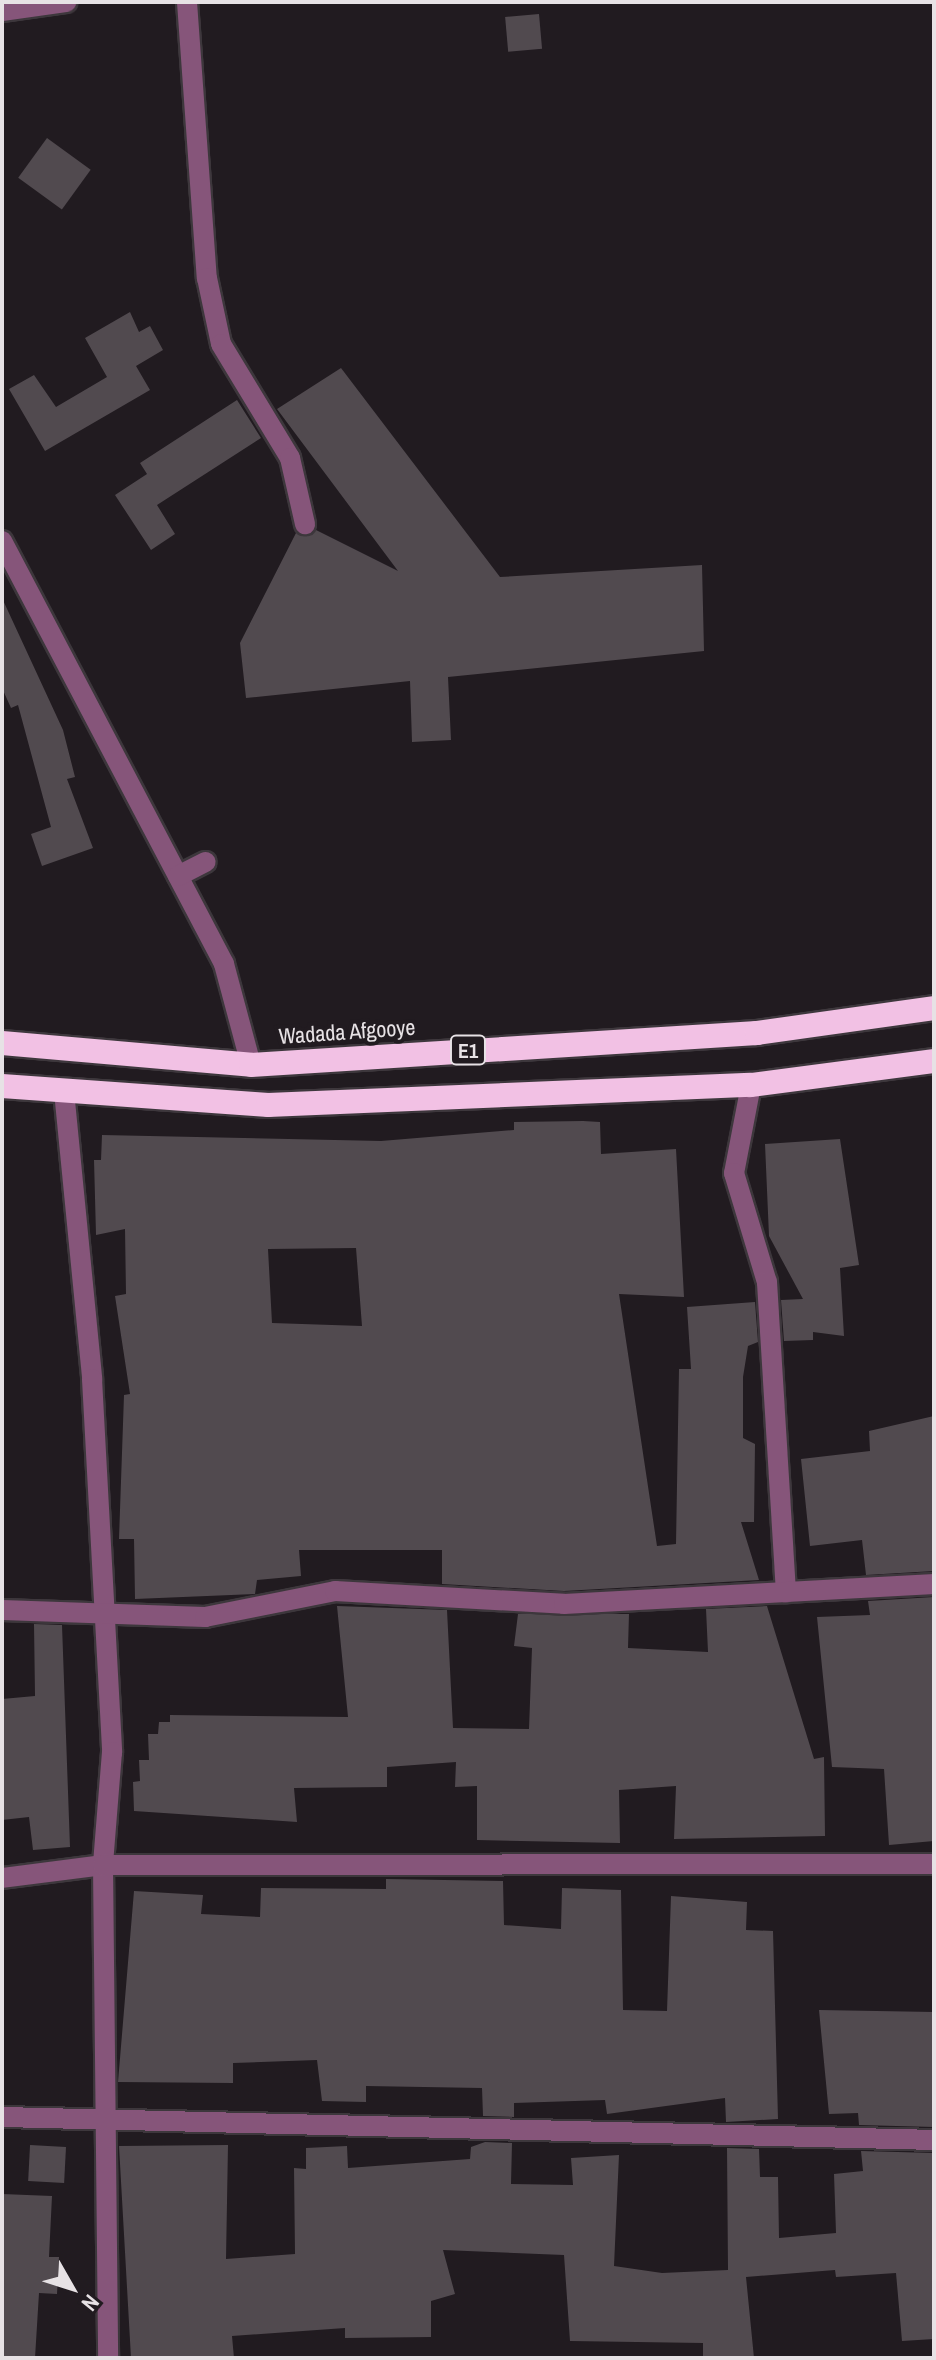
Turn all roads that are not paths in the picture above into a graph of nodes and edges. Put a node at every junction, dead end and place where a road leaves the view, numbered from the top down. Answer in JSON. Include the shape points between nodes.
{"nodes":[{"id":1,"x":66,"y":2,"type":"edge"},
{"id":2,"x":187,"y":2,"type":"edge"},
{"id":3,"x":2,"y":11,"type":"edge"},
{"id":4,"x":305,"y":524,"type":"dead end"},
{"id":5,"x":2,"y":541,"type":"edge"},
{"id":6,"x":206,"y":862,"type":"dead end"},
{"id":7,"x":178,"y":876,"type":"junction"},
{"id":8,"x":934,"y":1008,"type":"edge"},
{"id":9,"x":2,"y":1043,"type":"edge"},
{"id":10,"x":934,"y":1061,"type":"edge"},
{"id":11,"x":251,"y":1065,"type":"junction"},
{"id":12,"x":751,"y":1085,"type":"junction"},
{"id":13,"x":2,"y":1086,"type":"edge"},
{"id":14,"x":64,"y":1091,"type":"junction"},
{"id":15,"x":934,"y":1584,"type":"edge"},
{"id":16,"x":786,"y":1592,"type":"junction"},
{"id":17,"x":105,"y":1608,"type":"junction"},
{"id":18,"x":2,"y":1610,"type":"edge"},
{"id":19,"x":934,"y":1864,"type":"edge"},
{"id":20,"x":103,"y":1865,"type":"junction"},
{"id":21,"x":2,"y":1878,"type":"edge"},
{"id":22,"x":2,"y":2117,"type":"edge"},
{"id":23,"x":110,"y":2125,"type":"junction"},
{"id":24,"x":934,"y":2140,"type":"edge"},
{"id":25,"x":108,"y":2358,"type":"edge"}],
"edges":[{"from":1,"to":3,"type":"street"},
{"from":2,"to":4,"type":"street","via":[[207,278],[221,344],[290,458]]},
{"from":5,"to":7,"type":"street"},
{"from":6,"to":7,"type":"street"},
{"from":7,"to":11,"type":"street","via":[[224,964]]},
{"from":8,"to":11,"type":"highway","name":"Wadada Afgooye","number":"E1","via":[[757,1033]]},
{"from":9,"to":11,"type":"highway","name":"Wadada Afgooye","number":"E1"},
{"from":10,"to":12,"type":"highway","number":"E1"},
{"from":12,"to":14,"type":"highway","number":"E1","via":[[268,1105]]},
{"from":12,"to":16,"type":"street","via":[[734,1173],[767,1282]]},
{"from":13,"to":14,"type":"highway","number":"E1"},
{"from":14,"to":17,"type":"street","via":[[92,1379]]},
{"from":15,"to":16,"type":"street"},
{"from":16,"to":17,"type":"street","via":[[564,1604],[335,1591],[205,1617]]},
{"from":17,"to":18,"type":"street"},
{"from":17,"to":20,"type":"street","via":[[112,1752]]},
{"from":19,"to":20,"type":"street"},
{"from":20,"to":21,"type":"street"},
{"from":20,"to":23,"type":"street"},
{"from":22,"to":23,"type":"street"},
{"from":23,"to":24,"type":"street"},
{"from":23,"to":25,"type":"street"}]}
